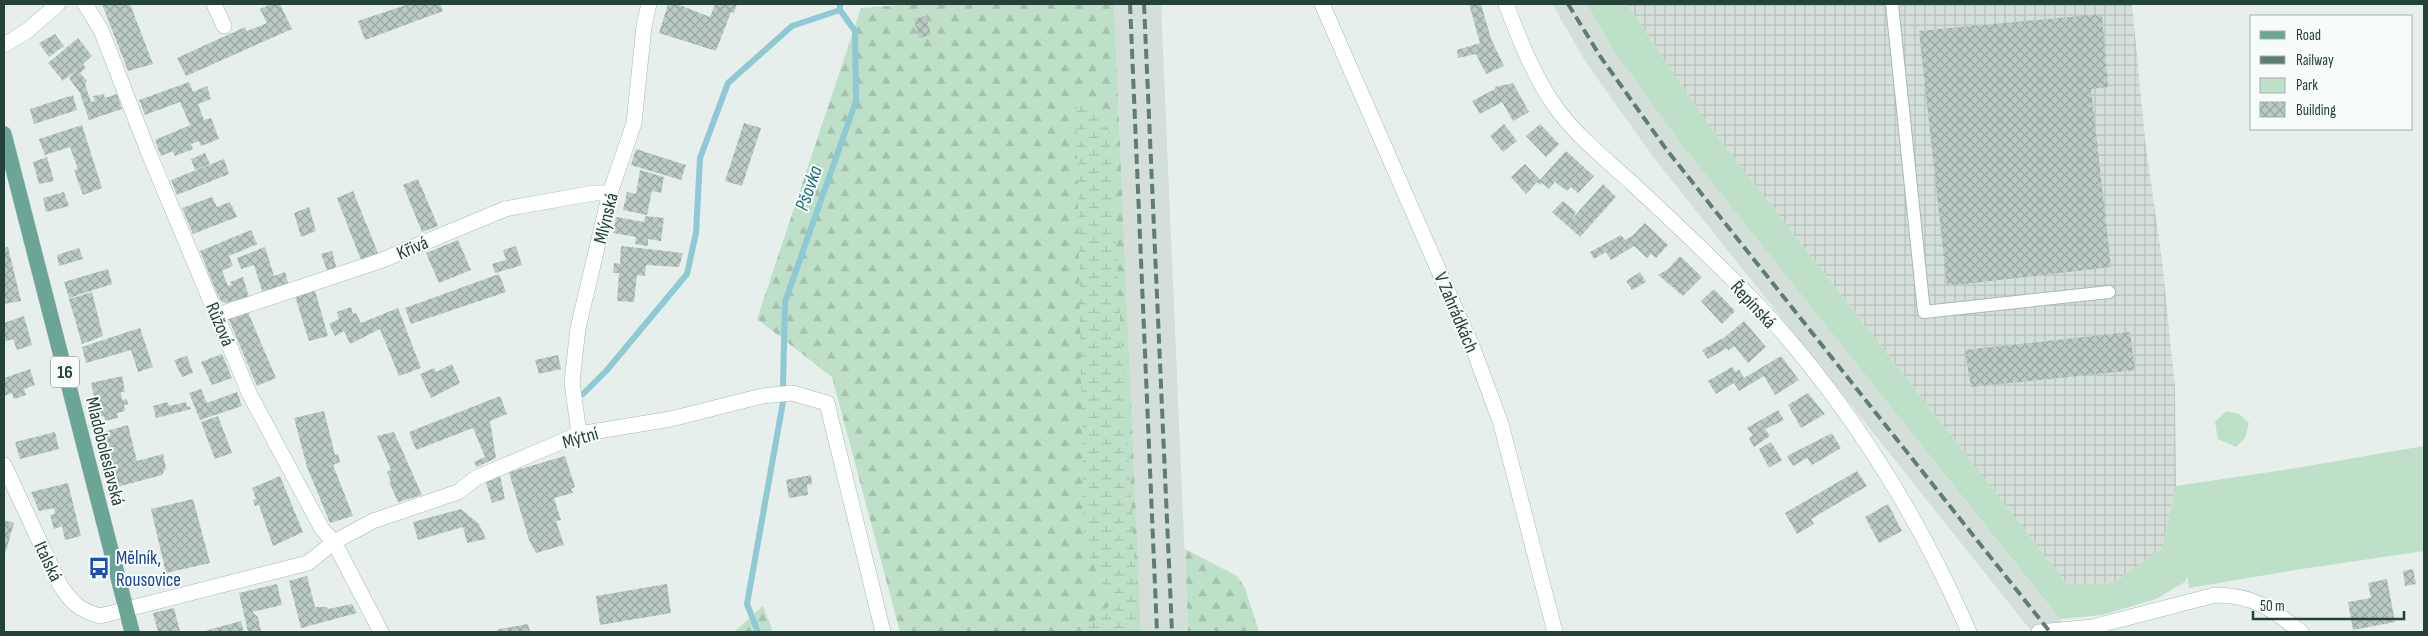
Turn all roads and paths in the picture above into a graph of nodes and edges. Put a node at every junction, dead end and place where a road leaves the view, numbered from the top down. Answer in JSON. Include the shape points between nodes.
{"nodes":[{"id":1,"x":58,"y":4,"type":"edge"},
{"id":2,"x":85,"y":4,"type":"edge"},
{"id":3,"x":214,"y":4,"type":"edge"},
{"id":4,"x":649,"y":4,"type":"edge"},
{"id":5,"x":1322,"y":4,"type":"edge"},
{"id":6,"x":1506,"y":4,"type":"edge"},
{"id":7,"x":1892,"y":4,"type":"edge"},
{"id":8,"x":224,"y":26,"type":"dead end"},
{"id":9,"x":4,"y":46,"type":"edge"},
{"id":10,"x":4,"y":134,"type":"edge"},
{"id":11,"x":610,"y":194,"type":"junction"},
{"id":12,"x":2109,"y":292,"type":"dead end"},
{"id":13,"x":217,"y":315,"type":"junction"},
{"id":14,"x":580,"y":434,"type":"junction"},
{"id":15,"x":4,"y":465,"type":"edge"},
{"id":16,"x":9,"y":488,"type":"edge"},
{"id":17,"x":334,"y":542,"type":"junction"},
{"id":18,"x":126,"y":610,"type":"junction"},
{"id":19,"x":132,"y":632,"type":"edge"},
{"id":20,"x":382,"y":632,"type":"edge"},
{"id":21,"x":883,"y":632,"type":"edge"},
{"id":22,"x":1555,"y":632,"type":"edge"},
{"id":23,"x":1969,"y":632,"type":"edge"},
{"id":24,"x":2039,"y":632,"type":"edge"},
{"id":25,"x":2301,"y":632,"type":"edge"}],
"edges":[{"from":1,"to":9,"type":"street","via":[[27,32]]},
{"from":2,"to":13,"type":"street","name":"Růžová","via":[[101,30]]},
{"from":3,"to":8,"type":"street"},
{"from":4,"to":11,"type":"street","name":"Mlýnská","via":[[634,123]]},
{"from":5,"to":22,"type":"street","name":"V Zahrádkách","via":[[1474,351],[1501,424]]},
{"from":6,"to":23,"type":"street","name":"Řepínská","via":[[1521,42],[1560,113],[1755,303],[1844,410],[1892,482]]},
{"from":7,"to":12,"type":"lane","via":[[1924,312]]},
{"from":10,"to":18,"type":"main road","name":"Mladoboleslavská","number":"16"},
{"from":11,"to":13,"type":"street","name":"Křivá","via":[[594,193],[505,209],[380,261]]},
{"from":11,"to":14,"type":"street","name":"Mlýnská","via":[[578,328],[572,382]]},
{"from":13,"to":17,"type":"street","name":"Růžová","via":[[250,395],[322,529]]},
{"from":14,"to":17,"type":"street","name":"Mýtní","via":[[476,478],[458,492],[373,521]]},
{"from":14,"to":21,"type":"street","name":"Mýtní","via":[[671,419],[762,396],[792,393],[827,403]]},
{"from":15,"to":16,"type":"street","name":"Italská"},
{"from":16,"to":18,"type":"street","name":"Italská","via":[[70,600],[84,611],[100,616]]},
{"from":17,"to":18,"type":"street","name":"Mýtní","via":[[308,564]]},
{"from":17,"to":20,"type":"street","name":"Růžová"},
{"from":18,"to":19,"type":"main road","name":"Mladoboleslavská","number":"16"},
{"from":24,"to":25,"type":"street","via":[[2092,627],[2215,596],[2234,595],[2271,608]]}]}
